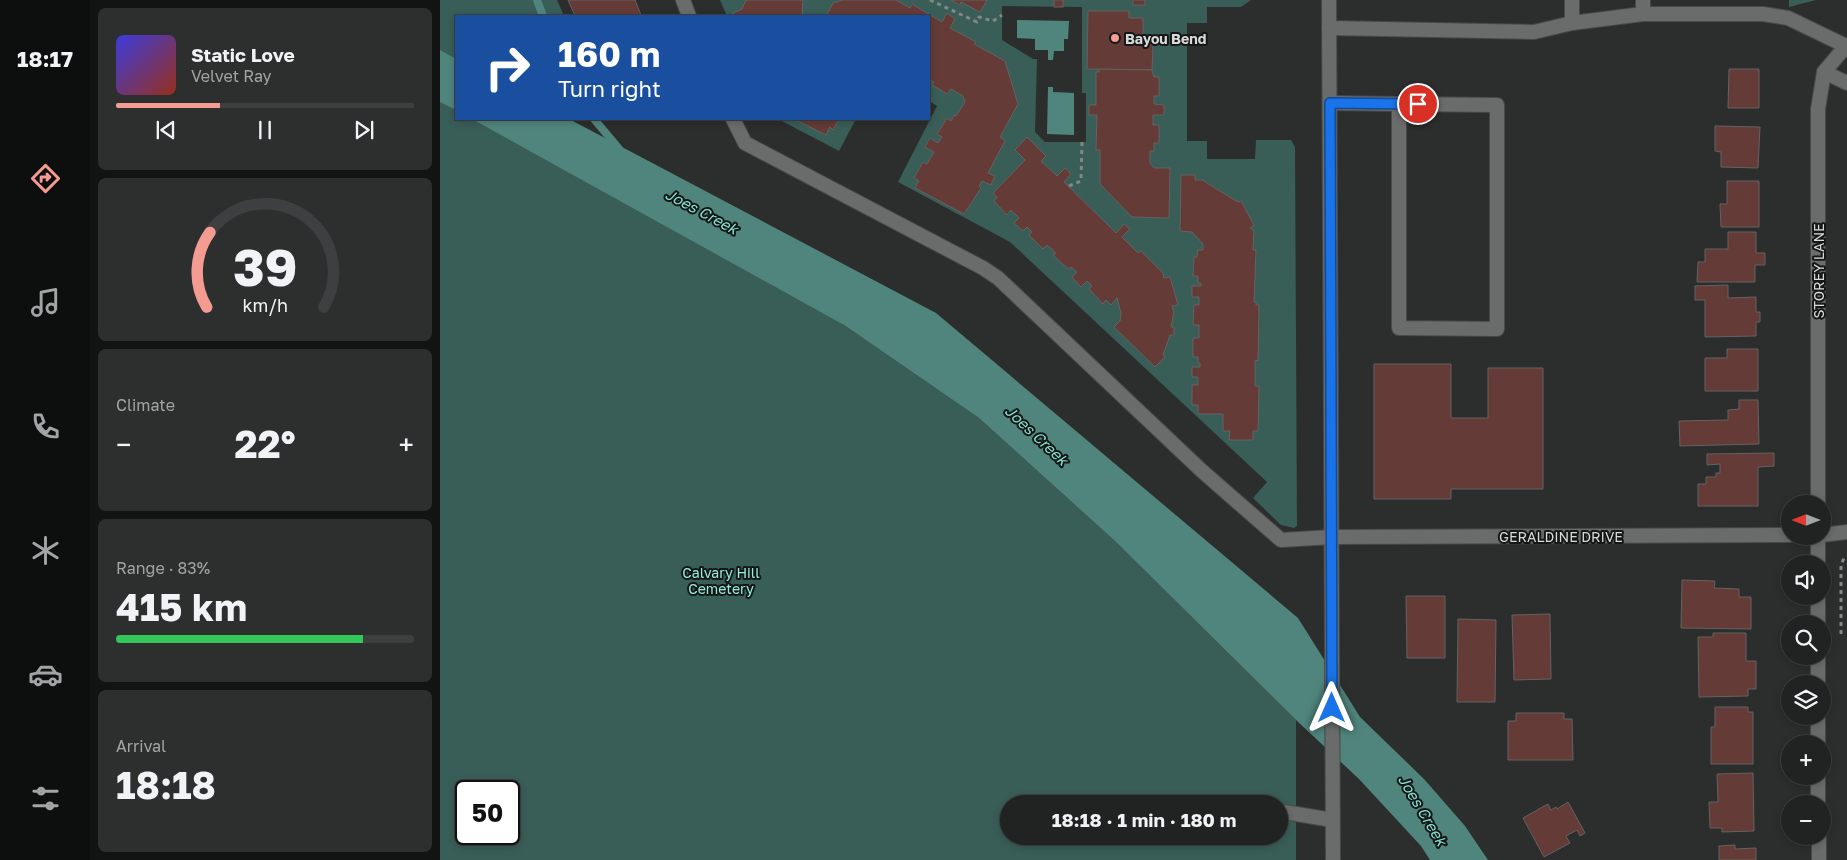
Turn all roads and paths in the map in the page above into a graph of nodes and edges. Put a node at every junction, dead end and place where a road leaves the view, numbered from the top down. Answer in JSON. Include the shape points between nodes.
{"nodes":[{"id":1,"x":683,"y":0,"type":"edge"},
{"id":2,"x":930,"y":0,"type":"edge"},
{"id":3,"x":1329,"y":0,"type":"edge"},
{"id":4,"x":1572,"y":0,"type":"edge"},
{"id":5,"x":1643,"y":7,"type":"edge"},
{"id":6,"x":689,"y":15,"type":"edge"},
{"id":7,"x":1002,"y":15,"type":"dead end"},
{"id":8,"x":1572,"y":23,"type":"junction"},
{"id":9,"x":1329,"y":28,"type":"junction"},
{"id":10,"x":1824,"y":72,"type":"junction"},
{"id":11,"x":1847,"y":84,"type":"edge"},
{"id":12,"x":1330,"y":103,"type":"junction"},
{"id":13,"x":1399,"y":104,"type":"junction"},
{"id":14,"x":734,"y":120,"type":"edge"},
{"id":15,"x":1082,"y":142,"type":"dead end"},
{"id":16,"x":1069,"y":186,"type":"dead end"},
{"id":17,"x":1818,"y":495,"type":"edge"},
{"id":18,"x":1847,"y":532,"type":"edge"},
{"id":19,"x":1831,"y":534,"type":"edge"},
{"id":20,"x":1781,"y":535,"type":"edge"},
{"id":21,"x":1332,"y":537,"type":"junction"},
{"id":22,"x":1847,"y":558,"type":"edge"},
{"id":23,"x":1842,"y":634,"type":"dead end"},
{"id":24,"x":1288,"y":813,"type":"edge"},
{"id":25,"x":1332,"y":820,"type":"junction"},
{"id":26,"x":1818,"y":845,"type":"edge"},
{"id":27,"x":1333,"y":860,"type":"edge"},
{"id":28,"x":1819,"y":860,"type":"edge"}],
"edges":[{"from":1,"to":6,"type":"street"},
{"from":2,"to":7,"type":"path","via":[[977,22],[979,16],[993,21]]},
{"from":3,"to":9,"type":"street"},
{"from":4,"to":8,"type":"street"},
{"from":5,"to":8,"type":"street"},
{"from":5,"to":10,"type":"street","via":[[1788,18],[1846,46]]},
{"from":8,"to":9,"type":"street","via":[[1534,32]]},
{"from":9,"to":12,"type":"street"},
{"from":10,"to":11,"type":"street"},
{"from":10,"to":17,"type":"street","name":"STOREY LANE","via":[[1818,108]]},
{"from":12,"to":13,"type":"street"},
{"from":12,"to":21,"type":"street"},
{"from":13,"to":13,"type":"street","via":[[1398,328],[1496,329],[1497,105]]},
{"from":14,"to":21,"type":"street","name":"GERALDINE DRIVE","via":[[745,143],[854,198],[998,278],[1202,471],[1281,540]]},
{"from":15,"to":16,"type":"path","via":[[1081,181]]},
{"from":18,"to":19,"type":"street"},
{"from":20,"to":21,"type":"street","name":"GERALDINE DRIVE"},
{"from":21,"to":25,"type":"street"},
{"from":22,"to":23,"type":"path","via":[[1842,565]]},
{"from":24,"to":25,"type":"street"},
{"from":25,"to":27,"type":"street"},
{"from":26,"to":28,"type":"street"}]}
